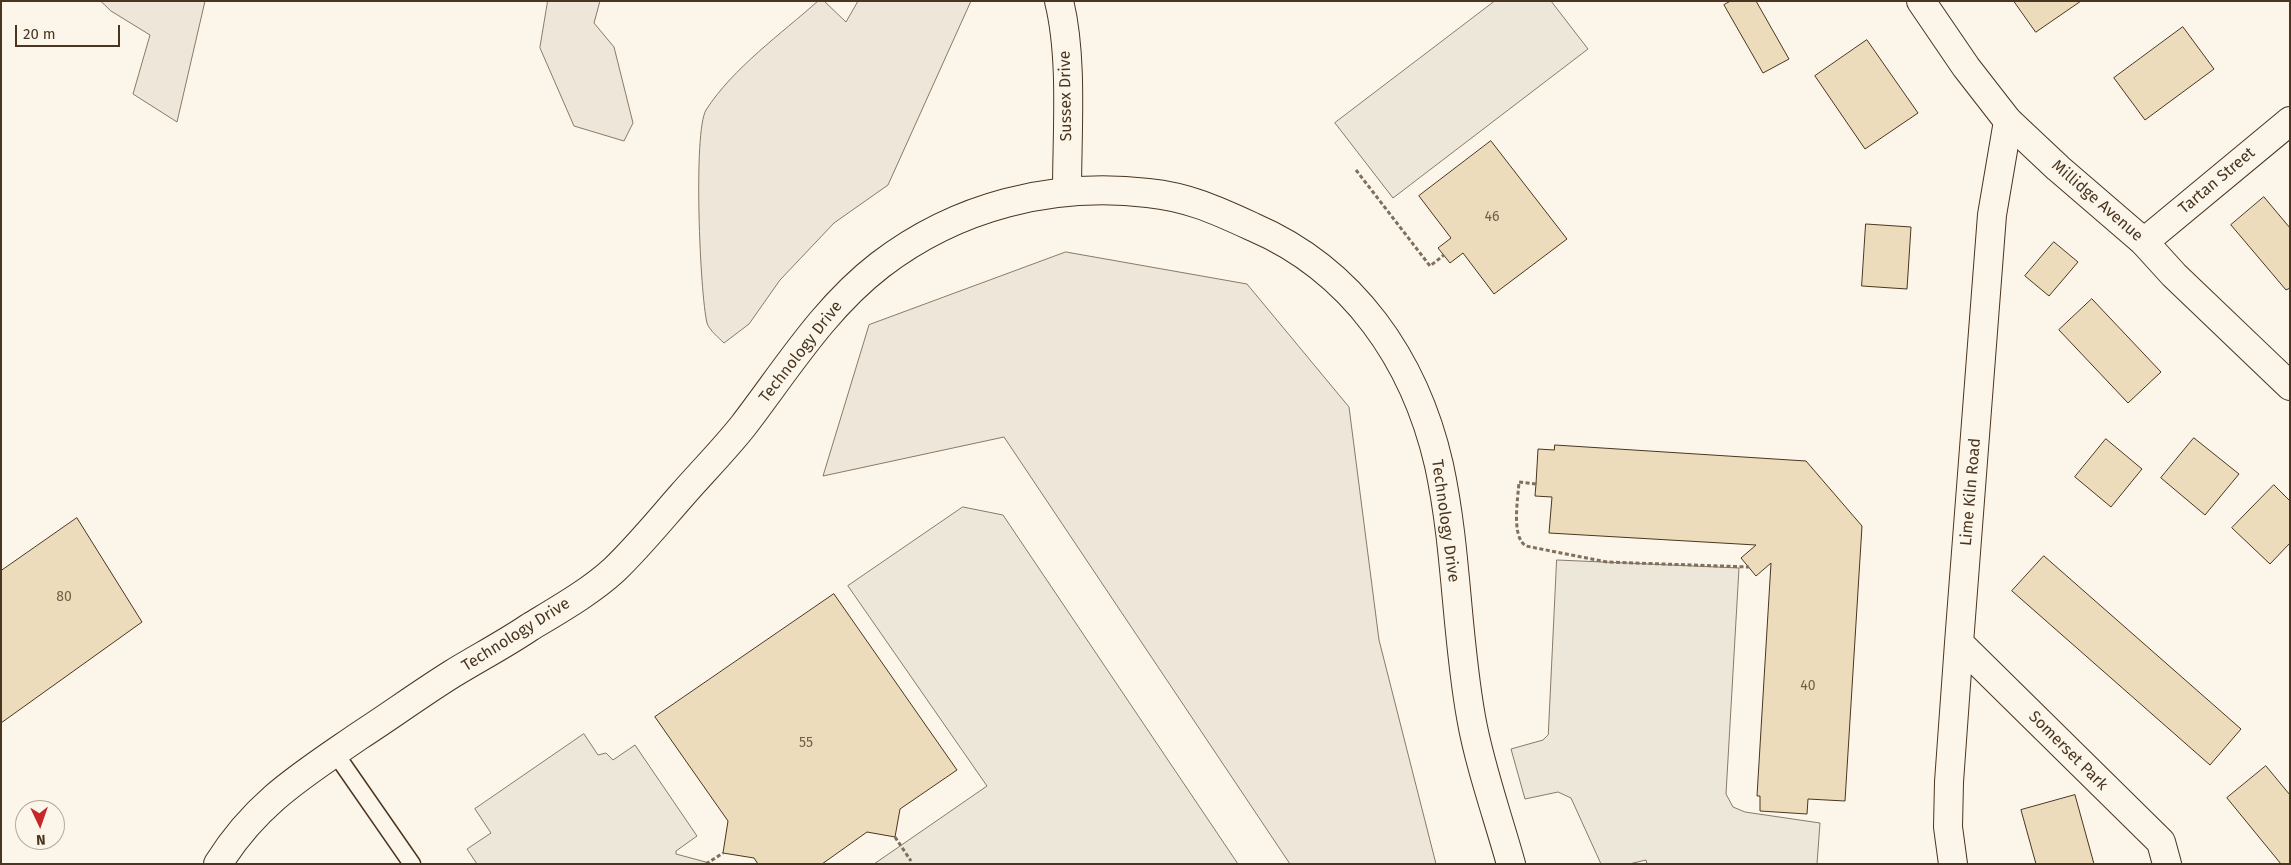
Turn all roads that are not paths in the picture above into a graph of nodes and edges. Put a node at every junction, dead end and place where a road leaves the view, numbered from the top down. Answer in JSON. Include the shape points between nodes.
{"nodes":[{"id":1,"x":1059,"y":1,"type":"edge"},
{"id":2,"x":1921,"y":1,"type":"edge"},
{"id":3,"x":2008,"y":121,"type":"junction"},
{"id":4,"x":2290,"y":121,"type":"edge"},
{"id":5,"x":1067,"y":191,"type":"junction"},
{"id":6,"x":2144,"y":242,"type":"junction"},
{"id":7,"x":2290,"y":386,"type":"edge"},
{"id":8,"x":1959,"y":643,"type":"junction"},
{"id":9,"x":335,"y":752,"type":"junction"},
{"id":10,"x":218,"y":864,"type":"edge"},
{"id":11,"x":412,"y":864,"type":"edge"},
{"id":12,"x":1511,"y":864,"type":"edge"},
{"id":13,"x":1953,"y":864,"type":"edge"},
{"id":14,"x":2167,"y":864,"type":"edge"}],
"edges":[{"from":1,"to":5,"type":"street","name":"Sussex Drive","via":[[1067,85]]},
{"from":2,"to":3,"type":"street","name":"Millidge Avenue"},
{"from":3,"to":6,"type":"street","name":"Millidge Avenue"},
{"from":3,"to":8,"type":"street","name":"Lime Kiln Road","via":[[1992,215]]},
{"from":4,"to":6,"type":"street","name":"Tartan Street"},
{"from":5,"to":9,"type":"street","name":"Technology Drive","via":[[1004,203],[951,222],[912,241],[875,269],[835,306],[739,431],[612,572]]},
{"from":5,"to":12,"type":"street","name":"Technology Drive","via":[[1122,190],[1177,196],[1219,211],[1278,238],[1320,265],[1365,308],[1395,354],[1421,410],[1438,464],[1448,520],[1472,722]]},
{"from":6,"to":7,"type":"street","name":"Millidge Avenue"},
{"from":8,"to":13,"type":"street","name":"Lime Kiln Road","via":[[1949,782],[1948,827]]},
{"from":8,"to":14,"type":"street","name":"Somerset Park","via":[[2160,842]]},
{"from":9,"to":10,"type":"street","name":"Technology Drive","via":[[287,785],[260,809],[236,836]]},
{"from":9,"to":11,"type":"lane"}]}
